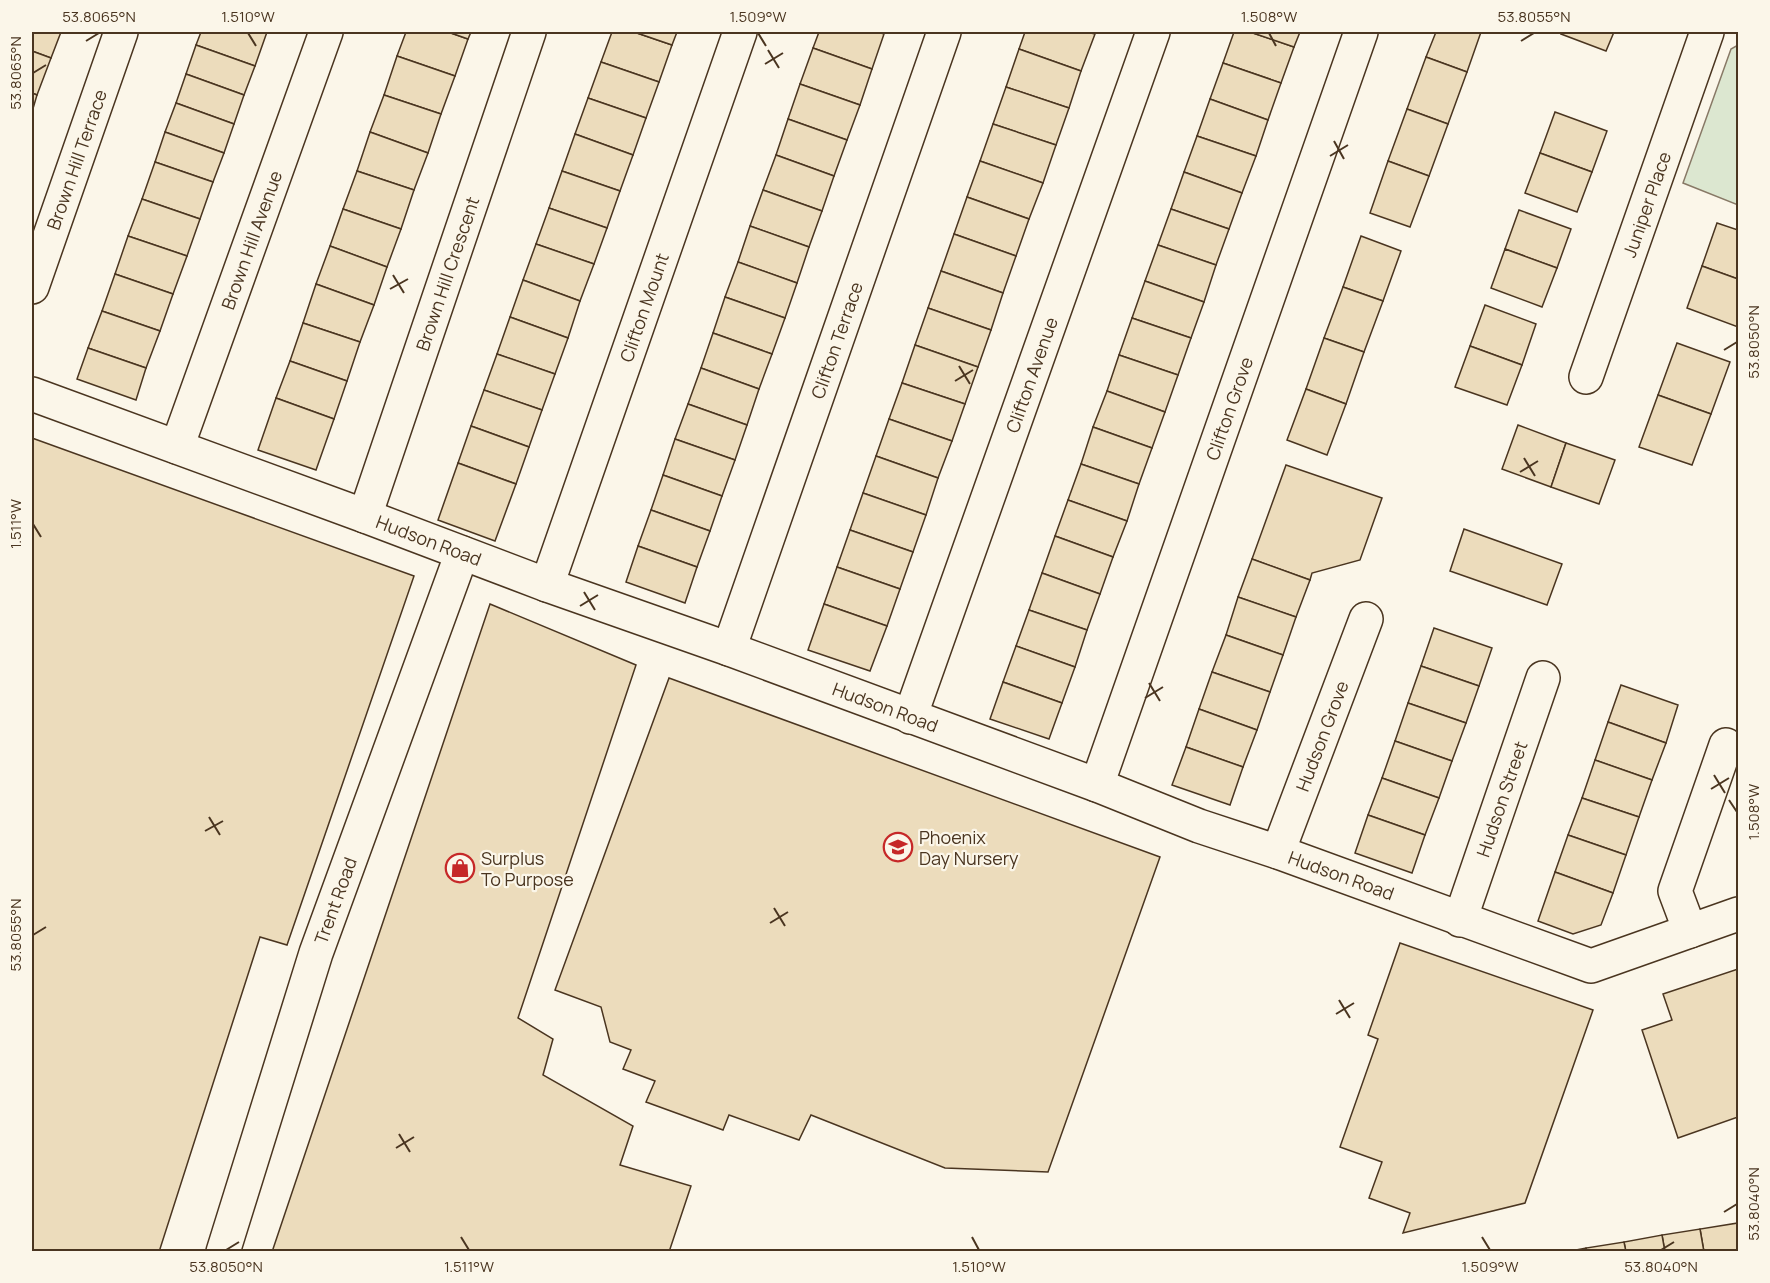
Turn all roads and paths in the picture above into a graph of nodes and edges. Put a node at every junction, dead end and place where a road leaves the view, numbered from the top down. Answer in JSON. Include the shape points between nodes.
{"nodes":[{"id":1,"x":121,"y":32,"type":"edge"},
{"id":2,"x":326,"y":32,"type":"edge"},
{"id":3,"x":529,"y":32,"type":"edge"},
{"id":4,"x":740,"y":32,"type":"edge"},
{"id":5,"x":944,"y":32,"type":"edge"},
{"id":6,"x":1153,"y":32,"type":"edge"},
{"id":7,"x":1361,"y":32,"type":"edge"},
{"id":8,"x":1707,"y":32,"type":"edge"},
{"id":9,"x":32,"y":286,"type":"edge"},
{"id":10,"x":1586,"y":377,"type":"dead end"},
{"id":11,"x":32,"y":394,"type":"edge"},
{"id":12,"x":177,"y":447,"type":"junction"},
{"id":13,"x":365,"y":516,"type":"junction"},
{"id":14,"x":462,"y":553,"type":"junction"},
{"id":15,"x":547,"y":585,"type":"junction"},
{"id":16,"x":1366,"y":619,"type":"dead end"},
{"id":17,"x":729,"y":649,"type":"junction"},
{"id":18,"x":1543,"y":678,"type":"dead end"},
{"id":19,"x":910,"y":717,"type":"junction"},
{"id":20,"x":1726,"y":745,"type":"dead end"},
{"id":21,"x":1097,"y":785,"type":"junction"},
{"id":22,"x":1278,"y":852,"type":"junction"},
{"id":23,"x":1738,"y":914,"type":"edge"},
{"id":24,"x":1460,"y":920,"type":"junction"},
{"id":25,"x":1690,"y":931,"type":"junction"},
{"id":26,"x":223,"y":1251,"type":"edge"}],
"edges":[{"from":1,"to":9,"type":"street","name":"Brown Hill Terrace"},
{"from":2,"to":12,"type":"street","name":"Brown Hill Avenue"},
{"from":3,"to":13,"type":"street","name":"Brown Hill Crescent"},
{"from":4,"to":15,"type":"street","name":"Clifton Mount"},
{"from":5,"to":17,"type":"street","name":"Clifton Terrace"},
{"from":6,"to":19,"type":"street","name":"Clifton Avenue"},
{"from":7,"to":21,"type":"street","name":"Clifton Grove"},
{"from":8,"to":10,"type":"street","name":"Juniper Place"},
{"from":11,"to":12,"type":"street","name":"Hudson Road"},
{"from":12,"to":13,"type":"street","name":"Hudson Road"},
{"from":13,"to":14,"type":"street","name":"Hudson Road"},
{"from":14,"to":15,"type":"street","name":"Hudson Road"},
{"from":14,"to":26,"type":"street","name":"Trent Road","via":[[316,953]]},
{"from":15,"to":17,"type":"street","name":"Hudson Road"},
{"from":16,"to":22,"type":"street","name":"Hudson Grove"},
{"from":17,"to":19,"type":"street","name":"Hudson Road"},
{"from":18,"to":24,"type":"street","name":"Hudson Street"},
{"from":19,"to":21,"type":"street","name":"Hudson Road"},
{"from":20,"to":25,"type":"street","via":[[1675,891]]},
{"from":21,"to":22,"type":"street","name":"Hudson Road","via":[[1199,826]]},
{"from":22,"to":24,"type":"street","name":"Hudson Road"},
{"from":23,"to":25,"type":"street","name":"Hudson Road"},
{"from":24,"to":25,"type":"street","name":"Hudson Road","via":[[1591,966]]}]}
